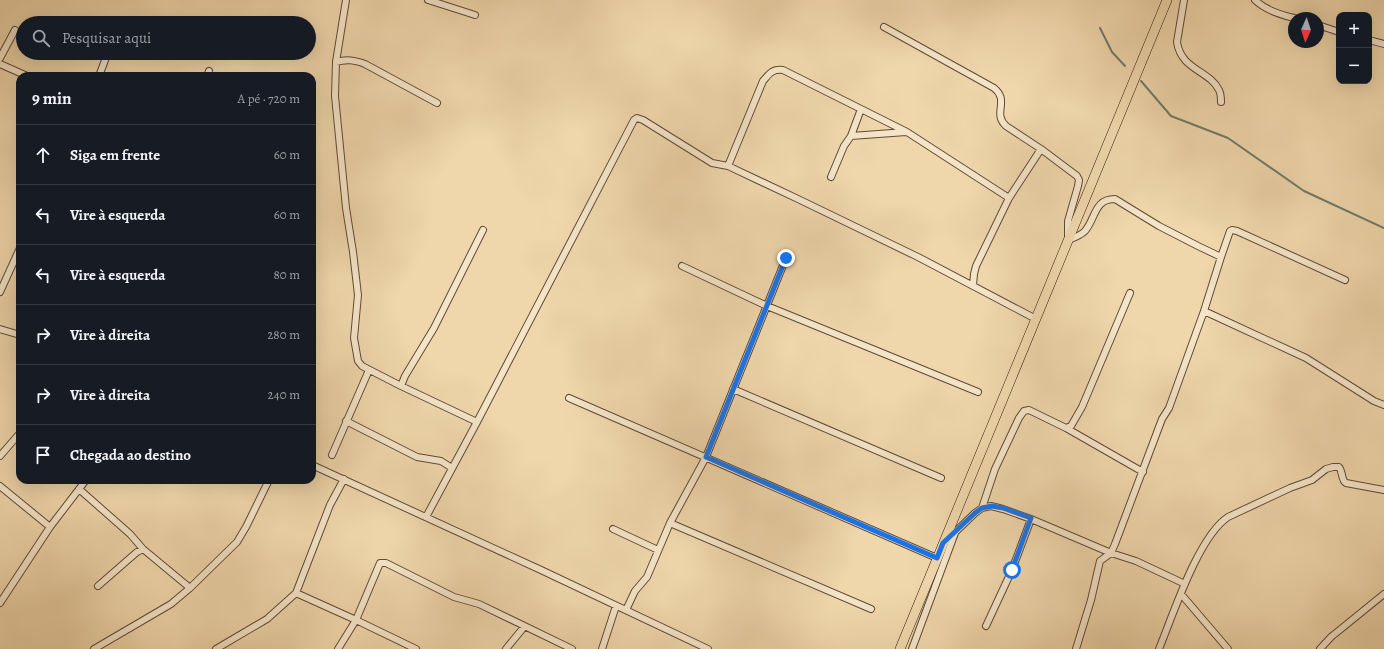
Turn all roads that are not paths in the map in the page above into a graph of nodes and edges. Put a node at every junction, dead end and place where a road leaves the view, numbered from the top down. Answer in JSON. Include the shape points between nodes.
{"nodes":[{"id":1,"x":346,"y":0,"type":"edge"},
{"id":2,"x":428,"y":0,"type":"edge"},
{"id":3,"x":1167,"y":0,"type":"edge"},
{"id":4,"x":1184,"y":0,"type":"edge"},
{"id":5,"x":1255,"y":0,"type":"edge"},
{"id":6,"x":475,"y":15,"type":"dead end"},
{"id":7,"x":1288,"y":16,"type":"edge"},
{"id":8,"x":884,"y":27,"type":"dead end"},
{"id":9,"x":1324,"y":27,"type":"edge"},
{"id":10,"x":15,"y":30,"type":"dead end"},
{"id":11,"x":1336,"y":31,"type":"edge"},
{"id":12,"x":1372,"y":41,"type":"edge"},
{"id":13,"x":1384,"y":44,"type":"edge"},
{"id":14,"x":0,"y":58,"type":"edge"},
{"id":15,"x":105,"y":60,"type":"edge"},
{"id":16,"x":336,"y":62,"type":"junction"},
{"id":17,"x":0,"y":64,"type":"edge"},
{"id":18,"x":17,"y":72,"type":"edge"},
{"id":19,"x":101,"y":72,"type":"edge"},
{"id":20,"x":1221,"y":102,"type":"dead end"},
{"id":21,"x":437,"y":103,"type":"dead end"},
{"id":22,"x":861,"y":108,"type":"junction"},
{"id":23,"x":907,"y":132,"type":"junction"},
{"id":24,"x":851,"y":136,"type":"junction"},
{"id":25,"x":1041,"y":149,"type":"junction"},
{"id":26,"x":728,"y":166,"type":"junction"},
{"id":27,"x":831,"y":177,"type":"dead end"},
{"id":28,"x":1010,"y":198,"type":"junction"},
{"id":29,"x":483,"y":230,"type":"dead end"},
{"id":30,"x":1068,"y":240,"type":"junction"},
{"id":31,"x":1221,"y":256,"type":"junction"},
{"id":32,"x":16,"y":257,"type":"edge"},
{"id":33,"x":786,"y":258,"type":"dead end"},
{"id":34,"x":682,"y":266,"type":"dead end"},
{"id":35,"x":1345,"y":280,"type":"dead end"},
{"id":36,"x":973,"y":285,"type":"junction"},
{"id":37,"x":0,"y":292,"type":"edge"},
{"id":38,"x":1130,"y":293,"type":"dead end"},
{"id":39,"x":767,"y":306,"type":"junction"},
{"id":40,"x":1204,"y":311,"type":"junction"},
{"id":41,"x":1036,"y":319,"type":"junction"},
{"id":42,"x":0,"y":329,"type":"edge"},
{"id":43,"x":16,"y":334,"type":"edge"},
{"id":44,"x":369,"y":370,"type":"junction"},
{"id":45,"x":401,"y":386,"type":"junction"},
{"id":46,"x":733,"y":389,"type":"junction"},
{"id":47,"x":978,"y":392,"type":"dead end"},
{"id":48,"x":569,"y":398,"type":"dead end"},
{"id":49,"x":1384,"y":405,"type":"edge"},
{"id":50,"x":346,"y":421,"type":"junction"},
{"id":51,"x":477,"y":422,"type":"junction"},
{"id":52,"x":1066,"y":428,"type":"junction"},
{"id":53,"x":16,"y":438,"type":"edge"},
{"id":54,"x":332,"y":455,"type":"dead end"},
{"id":55,"x":0,"y":456,"type":"edge"},
{"id":56,"x":706,"y":457,"type":"junction"},
{"id":57,"x":316,"y":466,"type":"edge"},
{"id":58,"x":452,"y":468,"type":"junction"},
{"id":59,"x":1143,"y":472,"type":"junction"},
{"id":60,"x":941,"y":478,"type":"dead end"},
{"id":61,"x":344,"y":479,"type":"junction"},
{"id":62,"x":83,"y":484,"type":"edge"},
{"id":63,"x":267,"y":484,"type":"edge"},
{"id":64,"x":0,"y":486,"type":"edge"},
{"id":65,"x":79,"y":489,"type":"junction"},
{"id":66,"x":1384,"y":490,"type":"edge"},
{"id":67,"x":982,"y":508,"type":"junction"},
{"id":68,"x":426,"y":517,"type":"junction"},
{"id":69,"x":1031,"y":518,"type":"junction"},
{"id":70,"x":670,"y":524,"type":"junction"},
{"id":71,"x":50,"y":527,"type":"junction"},
{"id":72,"x":613,"y":529,"type":"dead end"},
{"id":73,"x":956,"y":531,"type":"junction"},
{"id":74,"x":943,"y":543,"type":"junction"},
{"id":75,"x":144,"y":549,"type":"junction"},
{"id":76,"x":658,"y":550,"type":"junction"},
{"id":77,"x":1111,"y":553,"type":"junction"},
{"id":78,"x":937,"y":558,"type":"junction"},
{"id":79,"x":1185,"y":584,"type":"junction"},
{"id":80,"x":98,"y":586,"type":"dead end"},
{"id":81,"x":190,"y":588,"type":"junction"},
{"id":82,"x":296,"y":593,"type":"junction"},
{"id":83,"x":1181,"y":594,"type":"junction"},
{"id":84,"x":1384,"y":594,"type":"edge"},
{"id":85,"x":0,"y":603,"type":"edge"},
{"id":86,"x":616,"y":606,"type":"junction"},
{"id":87,"x":871,"y":608,"type":"dead end"},
{"id":88,"x":626,"y":610,"type":"junction"},
{"id":89,"x":356,"y":620,"type":"junction"},
{"id":90,"x":986,"y":626,"type":"dead end"},
{"id":91,"x":524,"y":627,"type":"junction"},
{"id":92,"x":94,"y":649,"type":"edge"},
{"id":93,"x":216,"y":649,"type":"edge"},
{"id":94,"x":338,"y":649,"type":"edge"},
{"id":95,"x":416,"y":649,"type":"edge"},
{"id":96,"x":506,"y":649,"type":"edge"},
{"id":97,"x":572,"y":649,"type":"edge"},
{"id":98,"x":602,"y":649,"type":"edge"},
{"id":99,"x":708,"y":649,"type":"edge"},
{"id":100,"x":900,"y":649,"type":"edge"},
{"id":101,"x":912,"y":649,"type":"edge"},
{"id":102,"x":1076,"y":649,"type":"edge"},
{"id":103,"x":1159,"y":649,"type":"edge"},
{"id":104,"x":1228,"y":649,"type":"edge"},
{"id":105,"x":1320,"y":649,"type":"edge"}],
"edges":[{"from":1,"to":16,"type":"street"},
{"from":2,"to":6,"type":"street"},
{"from":3,"to":30,"type":"main road"},
{"from":4,"to":20,"type":"street","via":[[1178,48],[1192,68],[1210,79],[1219,89]]},
{"from":5,"to":7,"type":"street"},
{"from":8,"to":25,"type":"street","via":[[999,92],[1001,122]]},
{"from":9,"to":11,"type":"street"},
{"from":10,"to":14,"type":"street"},
{"from":12,"to":13,"type":"street"},
{"from":15,"to":19,"type":"street"},
{"from":16,"to":21,"type":"street","via":[[345,59],[365,64]]},
{"from":16,"to":44,"type":"street","via":[[334,96],[358,295],[354,338],[358,361]]},
{"from":17,"to":18,"type":"street"},
{"from":22,"to":23,"type":"street"},
{"from":22,"to":24,"type":"street"},
{"from":22,"to":26,"type":"street","via":[[783,70],[776,69],[763,80]]},
{"from":23,"to":24,"type":"street"},
{"from":23,"to":28,"type":"street"},
{"from":24,"to":27,"type":"street"},
{"from":25,"to":28,"type":"street"},
{"from":25,"to":30,"type":"street","via":[[1077,176],[1078,186],[1068,221]]},
{"from":26,"to":36,"type":"street"},
{"from":26,"to":51,"type":"street","via":[[712,163],[643,120],[634,120]]},
{"from":28,"to":36,"type":"street","via":[[976,266]]},
{"from":29,"to":45,"type":"street","via":[[434,328]]},
{"from":30,"to":31,"type":"street","via":[[1085,230],[1103,202],[1115,199],[1159,226]]},
{"from":30,"to":41,"type":"main road"},
{"from":31,"to":35,"type":"street","via":[[1232,230]]},
{"from":31,"to":40,"type":"street"},
{"from":32,"to":37,"type":"street"},
{"from":33,"to":39,"type":"street"},
{"from":34,"to":39,"type":"street"},
{"from":36,"to":41,"type":"street"},
{"from":38,"to":52,"type":"street","via":[[1082,407],[1071,426]]},
{"from":39,"to":46,"type":"street"},
{"from":39,"to":47,"type":"street"},
{"from":40,"to":49,"type":"street","via":[[1306,358]]},
{"from":40,"to":59,"type":"street"},
{"from":41,"to":74,"type":"main road"},
{"from":42,"to":43,"type":"street"},
{"from":44,"to":45,"type":"street"},
{"from":44,"to":50,"type":"street"},
{"from":45,"to":51,"type":"street"},
{"from":46,"to":56,"type":"street"},
{"from":46,"to":60,"type":"street"},
{"from":48,"to":56,"type":"street"},
{"from":50,"to":54,"type":"street"},
{"from":50,"to":58,"type":"street","via":[[417,457],[441,461]]},
{"from":51,"to":58,"type":"street"},
{"from":52,"to":59,"type":"street"},
{"from":52,"to":67,"type":"street","via":[[1029,410],[1024,411],[995,469]]},
{"from":53,"to":55,"type":"street"},
{"from":56,"to":70,"type":"street"},
{"from":56,"to":78,"type":"street"},
{"from":57,"to":61,"type":"street"},
{"from":58,"to":68,"type":"street"},
{"from":59,"to":77,"type":"street"},
{"from":61,"to":68,"type":"street"},
{"from":61,"to":82,"type":"street","via":[[330,505]]},
{"from":62,"to":65,"type":"street"},
{"from":63,"to":81,"type":"street","via":[[237,542]]},
{"from":64,"to":71,"type":"street"},
{"from":65,"to":71,"type":"street"},
{"from":65,"to":75,"type":"street"},
{"from":66,"to":79,"type":"street","via":[[1346,484],[1339,467],[1326,469],[1312,480],[1221,522],[1202,550]]},
{"from":67,"to":69,"type":"street","via":[[1003,508]]},
{"from":67,"to":73,"type":"street"},
{"from":68,"to":86,"type":"street"},
{"from":69,"to":77,"type":"street"},
{"from":69,"to":90,"type":"street","via":[[1012,570]]},
{"from":70,"to":76,"type":"street"},
{"from":70,"to":87,"type":"street"},
{"from":71,"to":85,"type":"street"},
{"from":72,"to":76,"type":"street"},
{"from":73,"to":74,"type":"street"},
{"from":73,"to":101,"type":"street"},
{"from":74,"to":78,"type":"main road"},
{"from":75,"to":80,"type":"street","via":[[137,552]]},
{"from":75,"to":81,"type":"street"},
{"from":76,"to":88,"type":"street","via":[[647,577],[635,591]]},
{"from":77,"to":79,"type":"street","via":[[1136,561]]},
{"from":77,"to":102,"type":"street","via":[[1100,560]]},
{"from":78,"to":100,"type":"main road"},
{"from":79,"to":83,"type":"street"},
{"from":81,"to":92,"type":"street","via":[[171,604]]},
{"from":82,"to":89,"type":"street"},
{"from":82,"to":93,"type":"street","via":[[267,619]]},
{"from":83,"to":103,"type":"street"},
{"from":83,"to":104,"type":"street"},
{"from":84,"to":105,"type":"street"},
{"from":86,"to":88,"type":"street"},
{"from":86,"to":98,"type":"street"},
{"from":88,"to":99,"type":"street"},
{"from":89,"to":91,"type":"street","via":[[380,563],[386,563],[454,597],[478,604]]},
{"from":89,"to":94,"type":"street"},
{"from":89,"to":95,"type":"street"},
{"from":91,"to":96,"type":"street"},
{"from":91,"to":97,"type":"street"}]}
